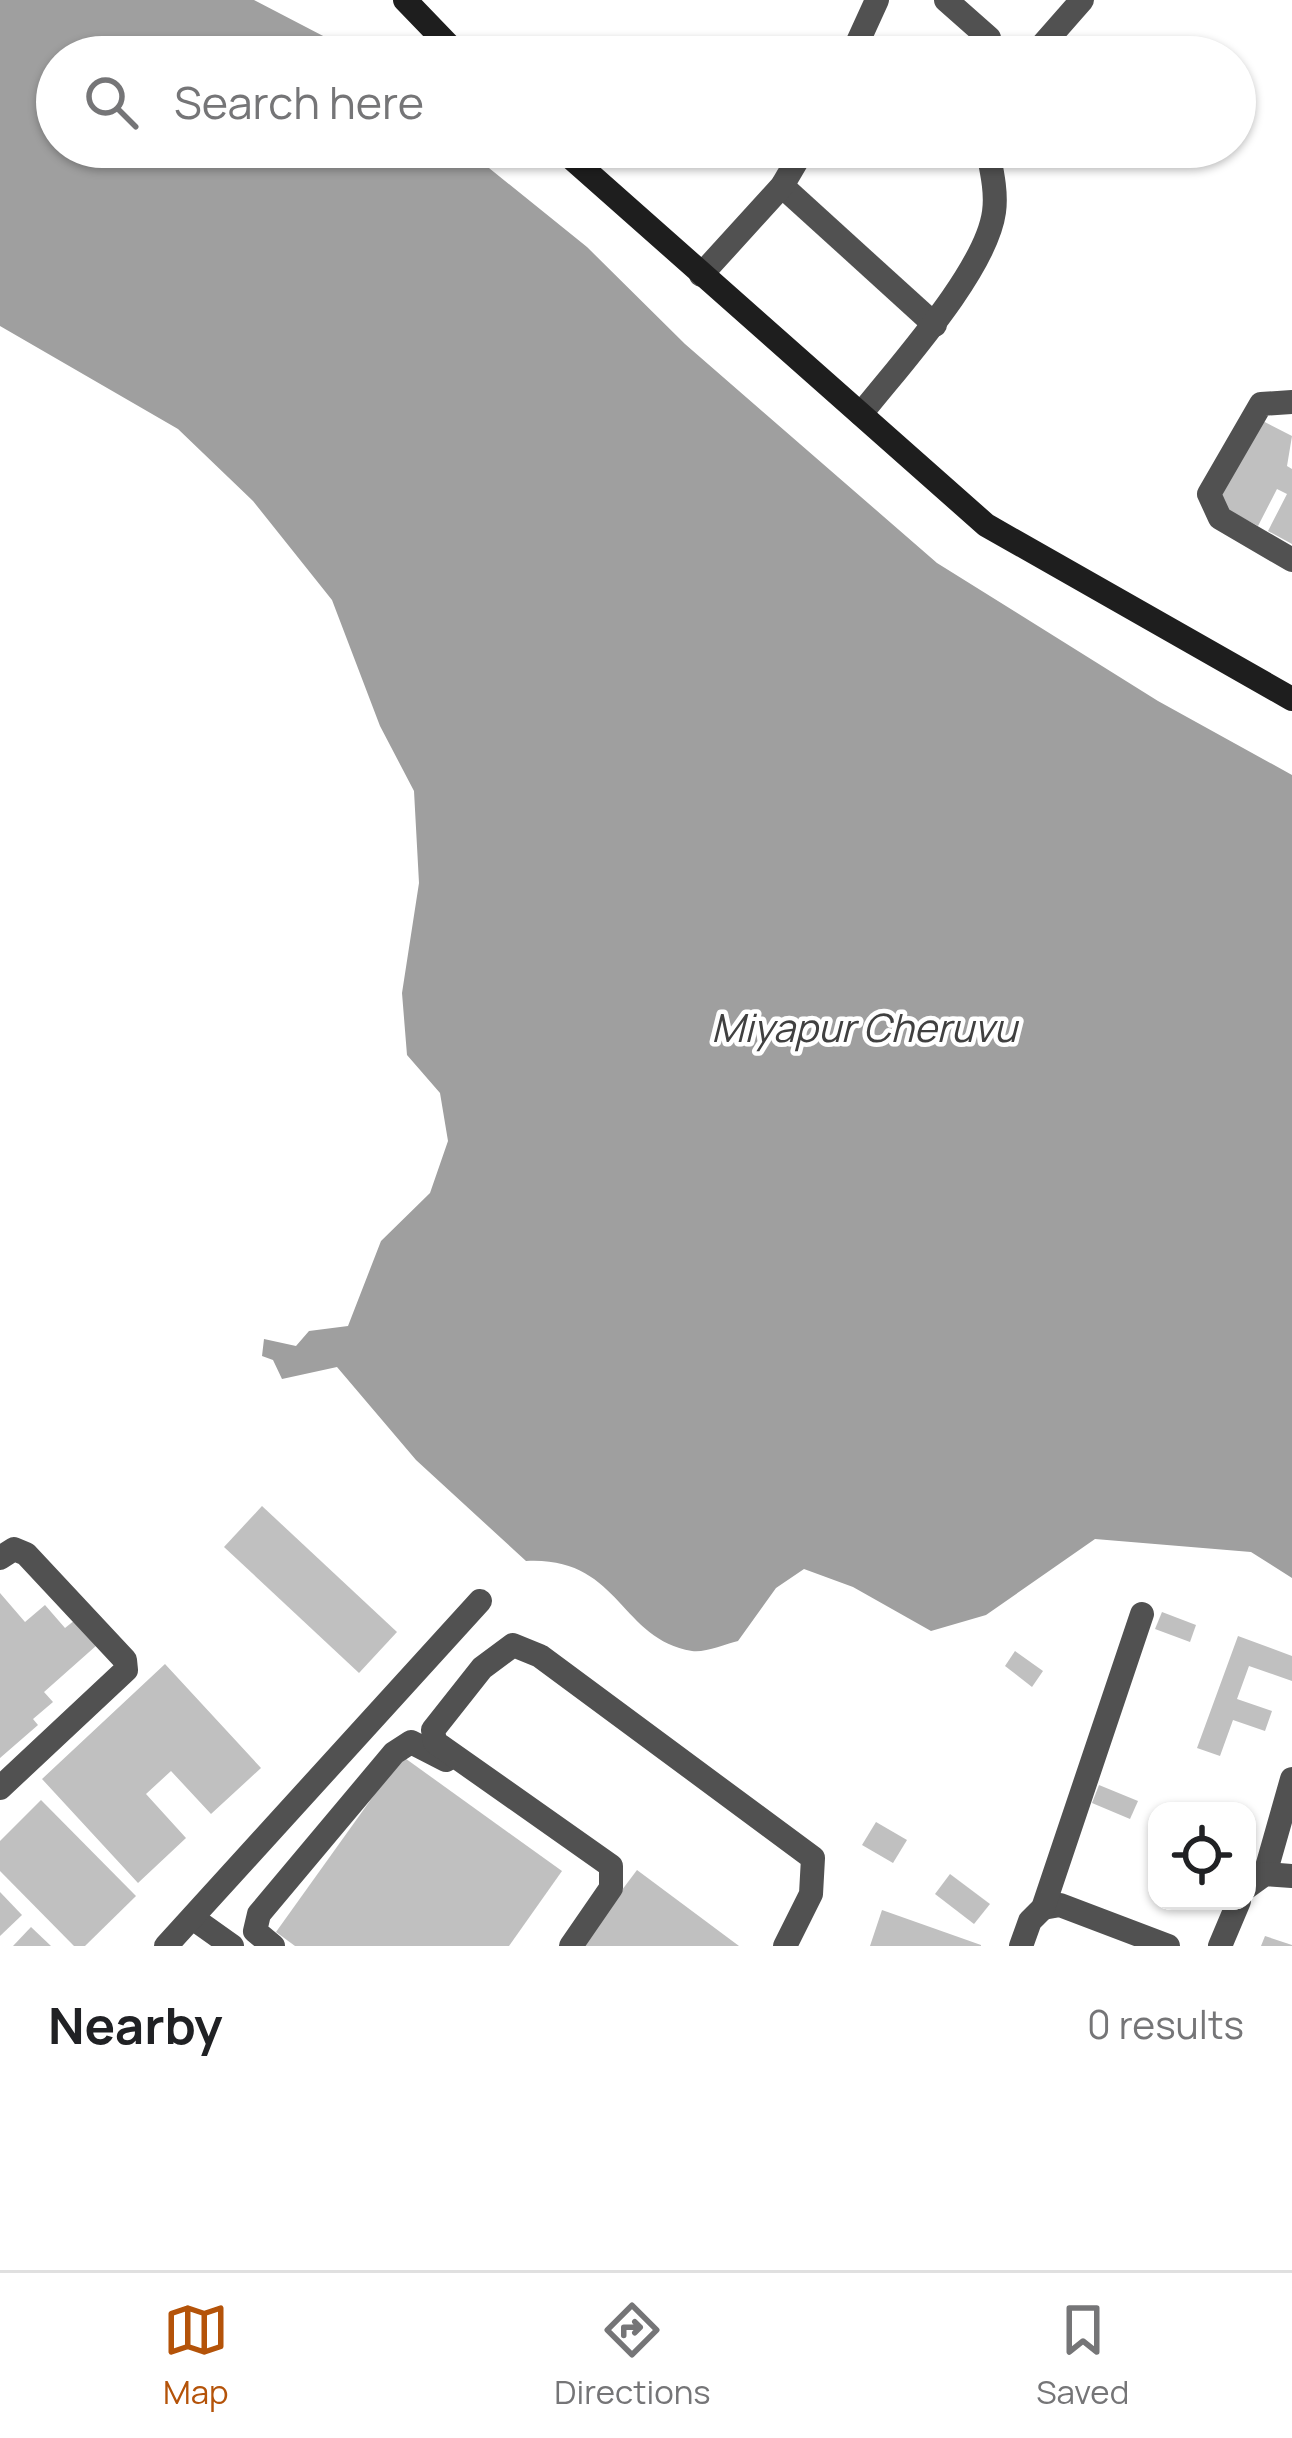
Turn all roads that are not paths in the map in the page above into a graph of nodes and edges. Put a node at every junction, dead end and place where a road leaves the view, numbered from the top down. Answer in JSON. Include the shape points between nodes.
{"nodes":[{"id":1,"x":405,"y":0,"type":"edge"},
{"id":2,"x":877,"y":0,"type":"edge"},
{"id":3,"x":946,"y":0,"type":"edge"},
{"id":4,"x":1082,"y":0,"type":"edge"},
{"id":5,"x":440,"y":36,"type":"edge"},
{"id":6,"x":861,"y":36,"type":"edge"},
{"id":7,"x":987,"y":36,"type":"edge"},
{"id":8,"x":1050,"y":36,"type":"edge"},
{"id":9,"x":583,"y":168,"type":"edge"},
{"id":10,"x":793,"y":168,"type":"edge"},
{"id":11,"x":989,"y":168,"type":"edge"},
{"id":12,"x":782,"y":186,"type":"junction"},
{"id":13,"x":701,"y":274,"type":"junction"},
{"id":14,"x":935,"y":325,"type":"junction"},
{"id":15,"x":1292,"y":401,"type":"edge"},
{"id":16,"x":861,"y":414,"type":"junction"},
{"id":17,"x":1292,"y":560,"type":"edge"},
{"id":18,"x":1292,"y":699,"type":"edge"},
{"id":19,"x":0,"y":1558,"type":"edge"},
{"id":20,"x":481,"y":1601,"type":"dead end"},
{"id":21,"x":1142,"y":1614,"type":"dead end"},
{"id":22,"x":1292,"y":1779,"type":"edge"},
{"id":23,"x":0,"y":1788,"type":"edge"},
{"id":24,"x":1292,"y":1876,"type":"edge"},
{"id":25,"x":1256,"y":1880,"type":"edge"},
{"id":26,"x":1043,"y":1908,"type":"junction"},
{"id":27,"x":1234,"y":1910,"type":"edge"},
{"id":28,"x":194,"y":1919,"type":"junction"},
{"id":29,"x":166,"y":1946,"type":"edge"},
{"id":30,"x":232,"y":1946,"type":"edge"},
{"id":31,"x":273,"y":1946,"type":"edge"},
{"id":32,"x":560,"y":1946,"type":"edge"},
{"id":33,"x":571,"y":1946,"type":"edge"},
{"id":34,"x":785,"y":1946,"type":"edge"},
{"id":35,"x":1021,"y":1946,"type":"edge"},
{"id":36,"x":1168,"y":1946,"type":"edge"},
{"id":37,"x":1220,"y":1946,"type":"edge"}],
"edges":[{"from":1,"to":5,"type":"street"},
{"from":2,"to":6,"type":"street"},
{"from":3,"to":7,"type":"street"},
{"from":4,"to":8,"type":"street"},
{"from":9,"to":13,"type":"street"},
{"from":10,"to":12,"type":"street"},
{"from":11,"to":14,"type":"street","via":[[994,213]]},
{"from":12,"to":13,"type":"street"},
{"from":12,"to":14,"type":"street"},
{"from":13,"to":16,"type":"street"},
{"from":14,"to":16,"type":"street"},
{"from":15,"to":17,"type":"street","via":[[1262,404],[1209,494],[1220,518]]},
{"from":16,"to":18,"type":"street","via":[[986,525]]},
{"from":19,"to":23,"type":"street","via":[[14,1549],[26,1554],[127,1670]]},
{"from":20,"to":28,"type":"street"},
{"from":21,"to":26,"type":"street"},
{"from":22,"to":25,"type":"street"},
{"from":24,"to":25,"type":"street"},
{"from":26,"to":35,"type":"street"},
{"from":26,"to":36,"type":"street","via":[[1060,1905]]},
{"from":27,"to":37,"type":"street"},
{"from":28,"to":29,"type":"street"},
{"from":28,"to":30,"type":"street"},
{"from":31,"to":32,"type":"street","via":[[256,1931],[259,1914],[411,1742],[596,1877],[598,1895]]},
{"from":33,"to":34,"type":"street","via":[[611,1888],[611,1866],[435,1742],[433,1730],[482,1668],[513,1646],[540,1656],[813,1858],[811,1894]]}]}
